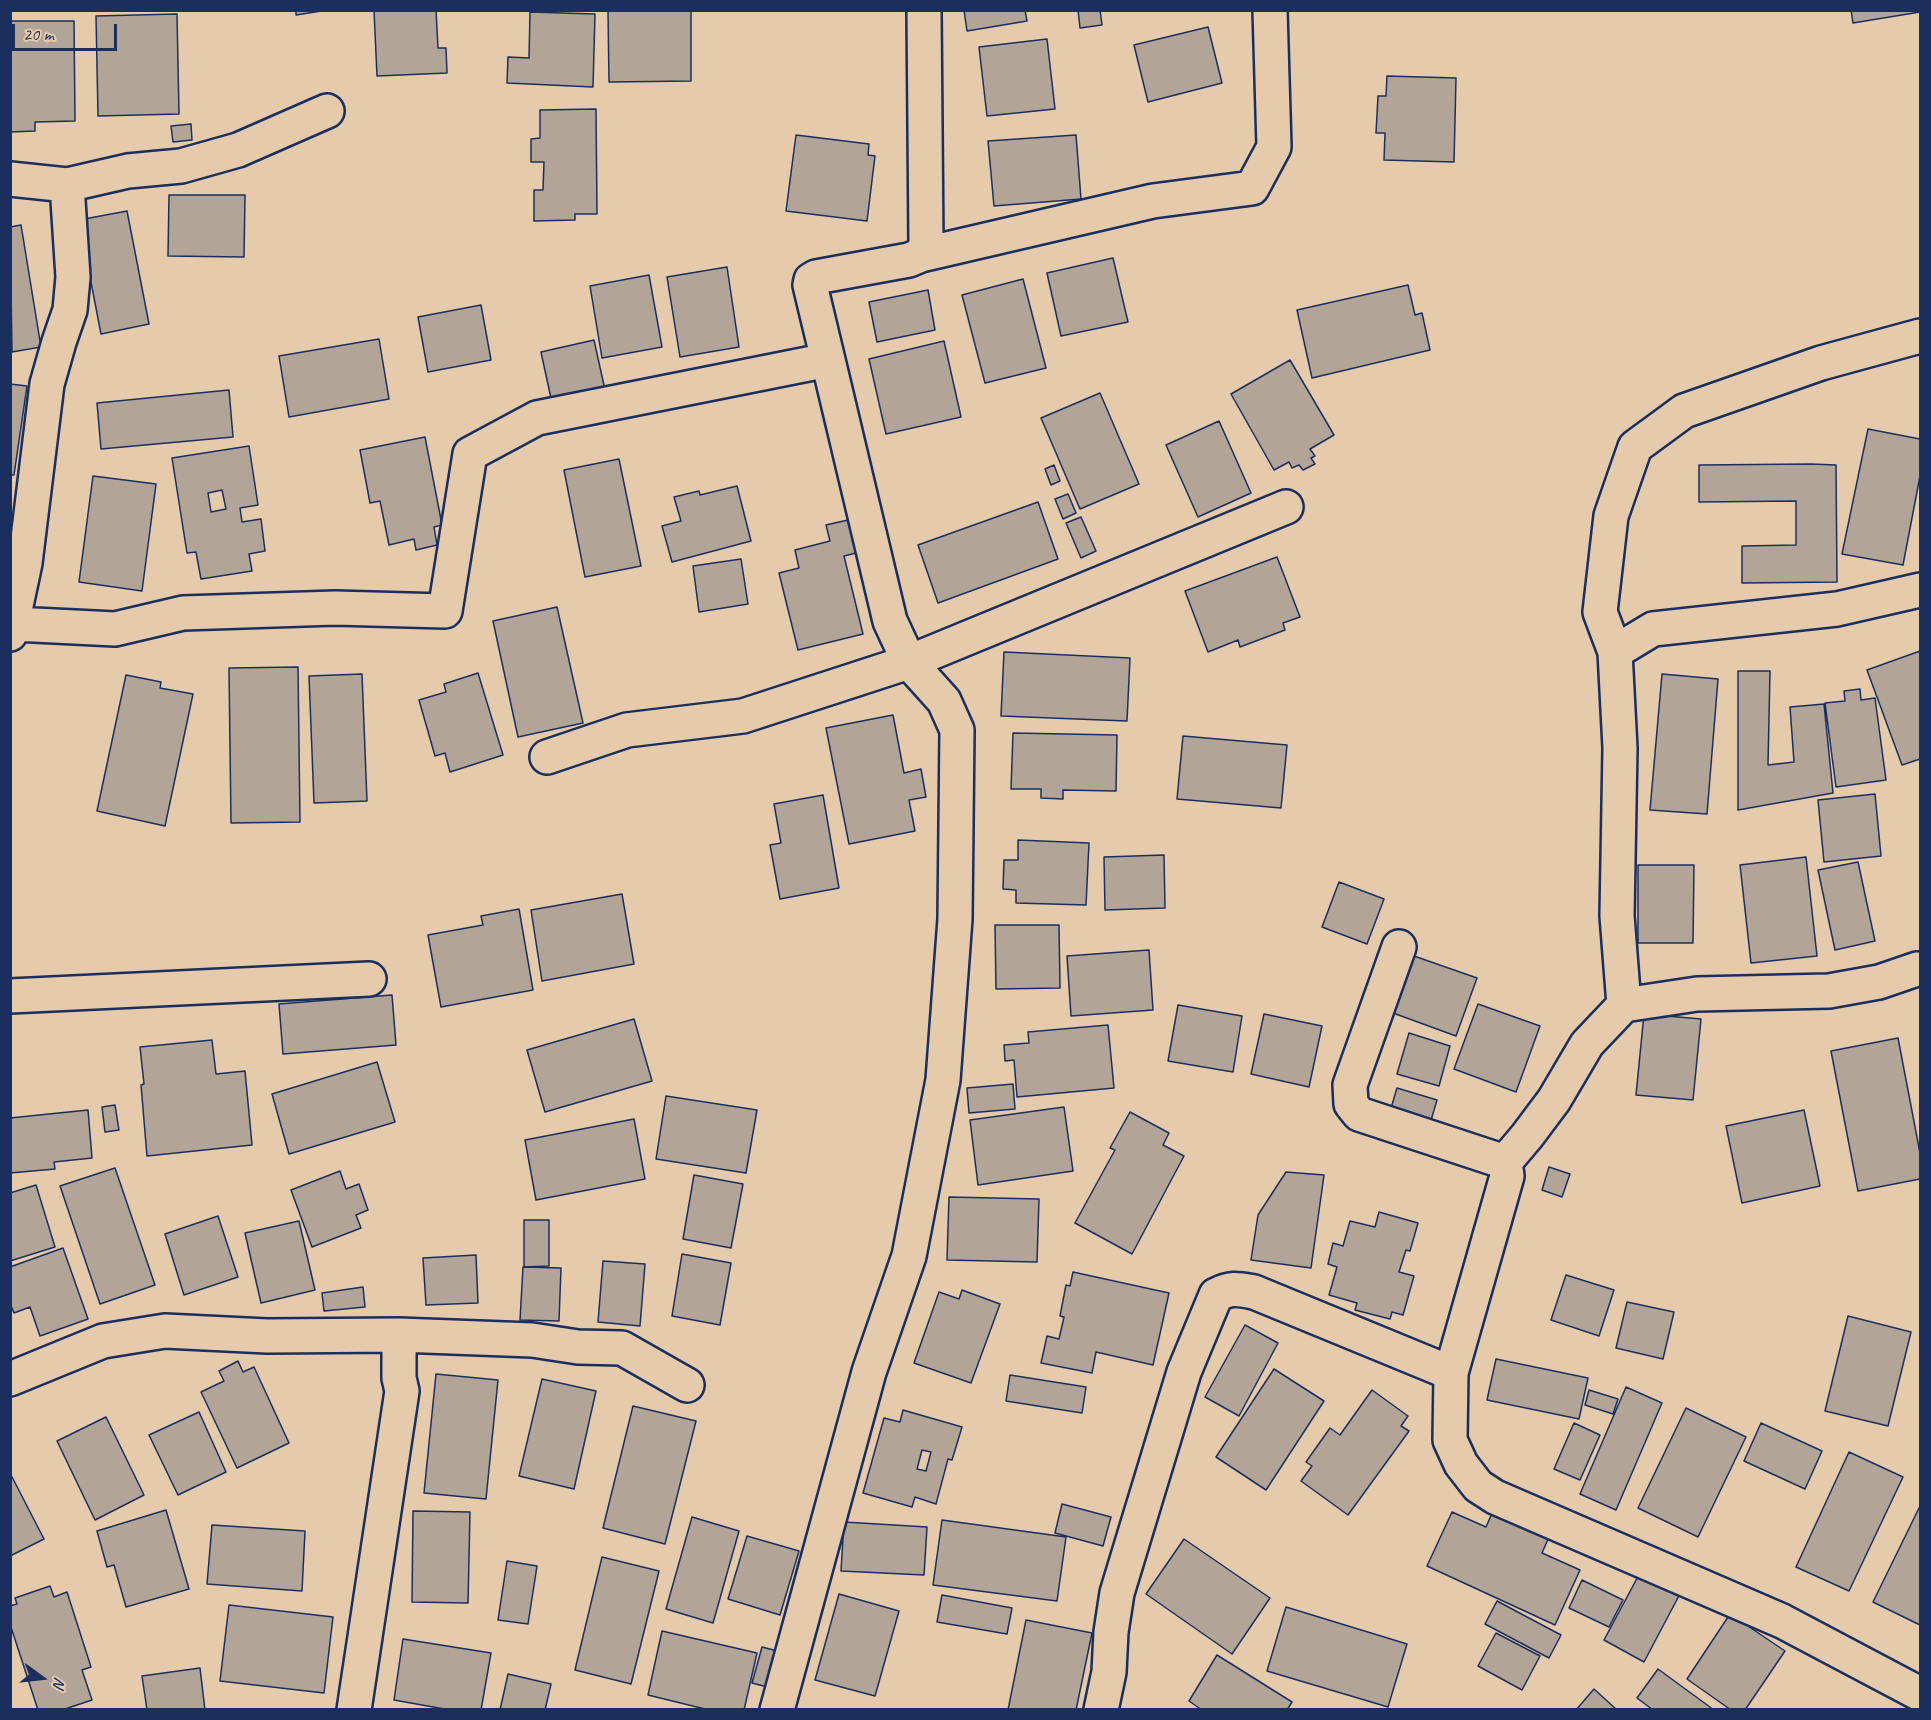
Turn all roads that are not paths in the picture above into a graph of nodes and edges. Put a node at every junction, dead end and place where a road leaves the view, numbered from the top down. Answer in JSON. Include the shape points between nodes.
{"nodes":[{"id":1,"x":924,"y":10,"type":"edge"},
{"id":2,"x":1270,"y":10,"type":"edge"},
{"id":3,"x":327,"y":111,"type":"dead end"},
{"id":4,"x":10,"y":179,"type":"edge"},
{"id":5,"x":67,"y":185,"type":"junction"},
{"id":6,"x":921,"y":255,"type":"junction"},
{"id":7,"x":1920,"y":336,"type":"edge"},
{"id":8,"x":828,"y":360,"type":"junction"},
{"id":9,"x":1286,"y":507,"type":"dead end"},
{"id":10,"x":1920,"y":590,"type":"edge"},
{"id":11,"x":12,"y":629,"type":"edge"},
{"id":12,"x":1615,"y":652,"type":"junction"},
{"id":13,"x":909,"y":662,"type":"junction"},
{"id":14,"x":548,"y":757,"type":"dead end"},
{"id":15,"x":1399,"y":947,"type":"dead end"},
{"id":16,"x":1920,"y":969,"type":"edge"},
{"id":17,"x":369,"y":979,"type":"dead end"},
{"id":18,"x":10,"y":996,"type":"edge"},
{"id":19,"x":1624,"y":1005,"type":"junction"},
{"id":20,"x":1505,"y":1162,"type":"junction"},
{"id":21,"x":399,"y":1335,"type":"junction"},
{"id":22,"x":1451,"y":1373,"type":"junction"},
{"id":23,"x":10,"y":1379,"type":"edge"},
{"id":24,"x":687,"y":1385,"type":"dead end"},
{"id":25,"x":1920,"y":1694,"type":"edge"},
{"id":26,"x":354,"y":1710,"type":"edge"},
{"id":27,"x":777,"y":1710,"type":"edge"},
{"id":28,"x":1101,"y":1710,"type":"edge"}],
"edges":[{"from":1,"to":6,"type":"street","via":[[926,245]]},
{"from":2,"to":6,"type":"street","via":[[1275,147],[1252,188],[1153,201]]},
{"from":3,"to":5,"type":"street","via":[[238,150],[181,166],[128,171]]},
{"from":4,"to":5,"type":"street"},
{"from":5,"to":11,"type":"street","via":[[73,277],[70,310],[47,384],[25,563]]},
{"from":6,"to":8,"type":"street","via":[[811,280]]},
{"from":7,"to":12,"type":"street","via":[[1821,363],[1684,411],[1635,447],[1611,516],[1600,612]]},
{"from":8,"to":11,"type":"street","via":[[537,418],[470,454],[445,611],[335,608],[183,613],[115,629]]},
{"from":8,"to":13,"type":"street","via":[[890,621]]},
{"from":9,"to":13,"type":"street"},
{"from":10,"to":12,"type":"street","via":[[1837,609],[1653,629]]},
{"from":12,"to":19,"type":"street","via":[[1620,748],[1617,916]]},
{"from":13,"to":14,"type":"street","via":[[743,716],[627,730]]},
{"from":13,"to":27,"type":"street","via":[[944,701],[957,730],[955,919],[943,1080],[909,1256],[869,1372]]},
{"from":15,"to":20,"type":"street","via":[[1350,1085],[1351,1104],[1359,1114]]},
{"from":16,"to":19,"type":"street","via":[[1829,992],[1697,994]]},
{"from":17,"to":18,"type":"street"},
{"from":19,"to":20,"type":"street","via":[[1587,1044],[1554,1100]]},
{"from":20,"to":22,"type":"street","via":[[1507,1176]]},
{"from":21,"to":23,"type":"street","via":[[267,1336],[165,1331],[103,1341]]},
{"from":21,"to":24,"type":"street","via":[[622,1348]]},
{"from":21,"to":26,"type":"street","via":[[402,1391]]},
{"from":22,"to":25,"type":"street","via":[[1450,1440],[1461,1464],[1478,1486],[1495,1497],[1782,1621]]},
{"from":22,"to":28,"type":"street","via":[[1254,1292],[1227,1289],[1216,1295],[1184,1372],[1117,1593]]}]}
